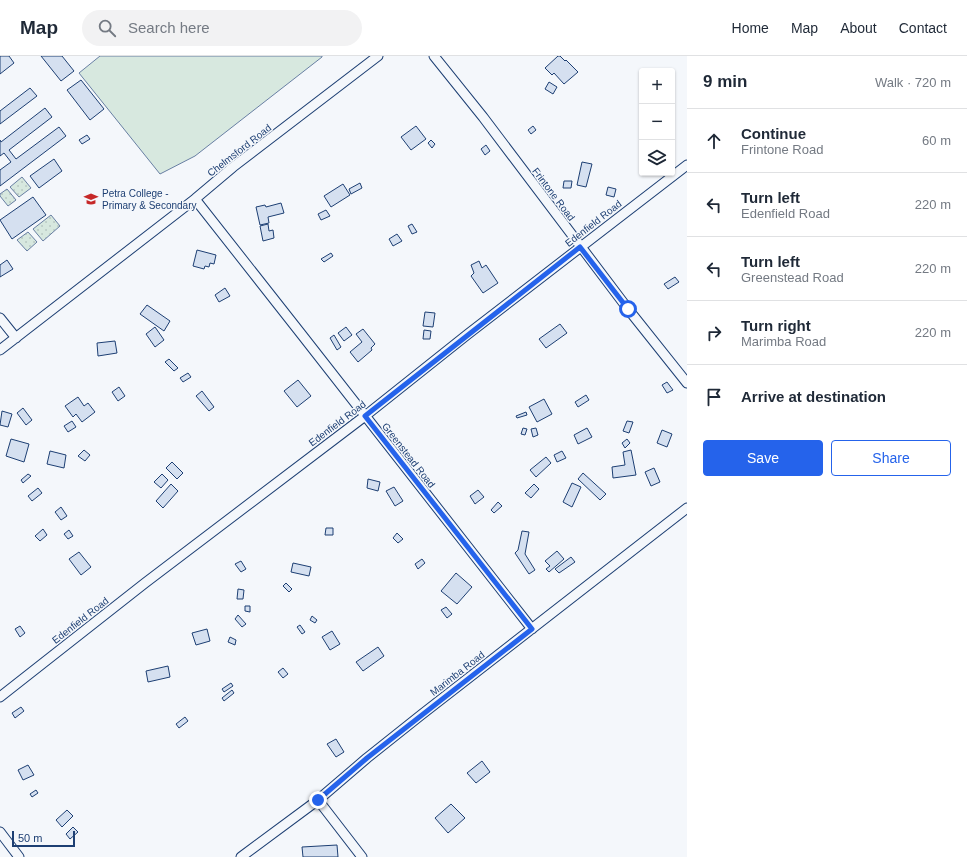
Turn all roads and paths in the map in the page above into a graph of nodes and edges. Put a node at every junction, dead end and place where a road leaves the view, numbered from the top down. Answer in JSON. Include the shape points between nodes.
{"nodes":[{"id":1,"x":378,"y":56,"type":"edge"},
{"id":2,"x":434,"y":56,"type":"edge"},
{"id":3,"x":687,"y":165,"type":"edge"},
{"id":4,"x":195,"y":199,"type":"junction"},
{"id":5,"x":580,"y":247,"type":"junction"},
{"id":6,"x":0,"y":318,"type":"edge"},
{"id":7,"x":16,"y":338,"type":"junction"},
{"id":8,"x":0,"y":350,"type":"edge"},
{"id":9,"x":687,"y":383,"type":"edge"},
{"id":10,"x":365,"y":416,"type":"junction"},
{"id":11,"x":687,"y":508,"type":"edge"},
{"id":12,"x":532,"y":629,"type":"junction"},
{"id":13,"x":0,"y":697,"type":"edge"},
{"id":14,"x":318,"y":800,"type":"junction"},
{"id":15,"x":0,"y":832,"type":"edge"},
{"id":16,"x":19,"y":857,"type":"edge"},
{"id":17,"x":241,"y":857,"type":"edge"},
{"id":18,"x":362,"y":857,"type":"edge"}],
"edges":[{"from":1,"to":4,"type":"street","name":"Chelmsford Road"},
{"from":2,"to":5,"type":"street","name":"Frintone Road"},
{"from":3,"to":5,"type":"street","name":"Edenfield Road"},
{"from":4,"to":7,"type":"street","name":"Chelmsford Road"},
{"from":4,"to":10,"type":"street","name":"Greenstead Road"},
{"from":5,"to":9,"type":"street","name":"Frintone Road"},
{"from":5,"to":10,"type":"street","name":"Edenfield Road"},
{"from":6,"to":7,"type":"street"},
{"from":7,"to":8,"type":"street","name":"Chelmsford Road"},
{"from":10,"to":12,"type":"street","name":"Greenstead Road"},
{"from":10,"to":13,"type":"street","name":"Edenfield Road"},
{"from":11,"to":12,"type":"street","name":"Marimba Road"},
{"from":12,"to":14,"type":"street","name":"Marimba Road","via":[[367,758]]},
{"from":14,"to":17,"type":"street","name":"Marimba Road"},
{"from":14,"to":18,"type":"street"},
{"from":15,"to":16,"type":"street"}]}
